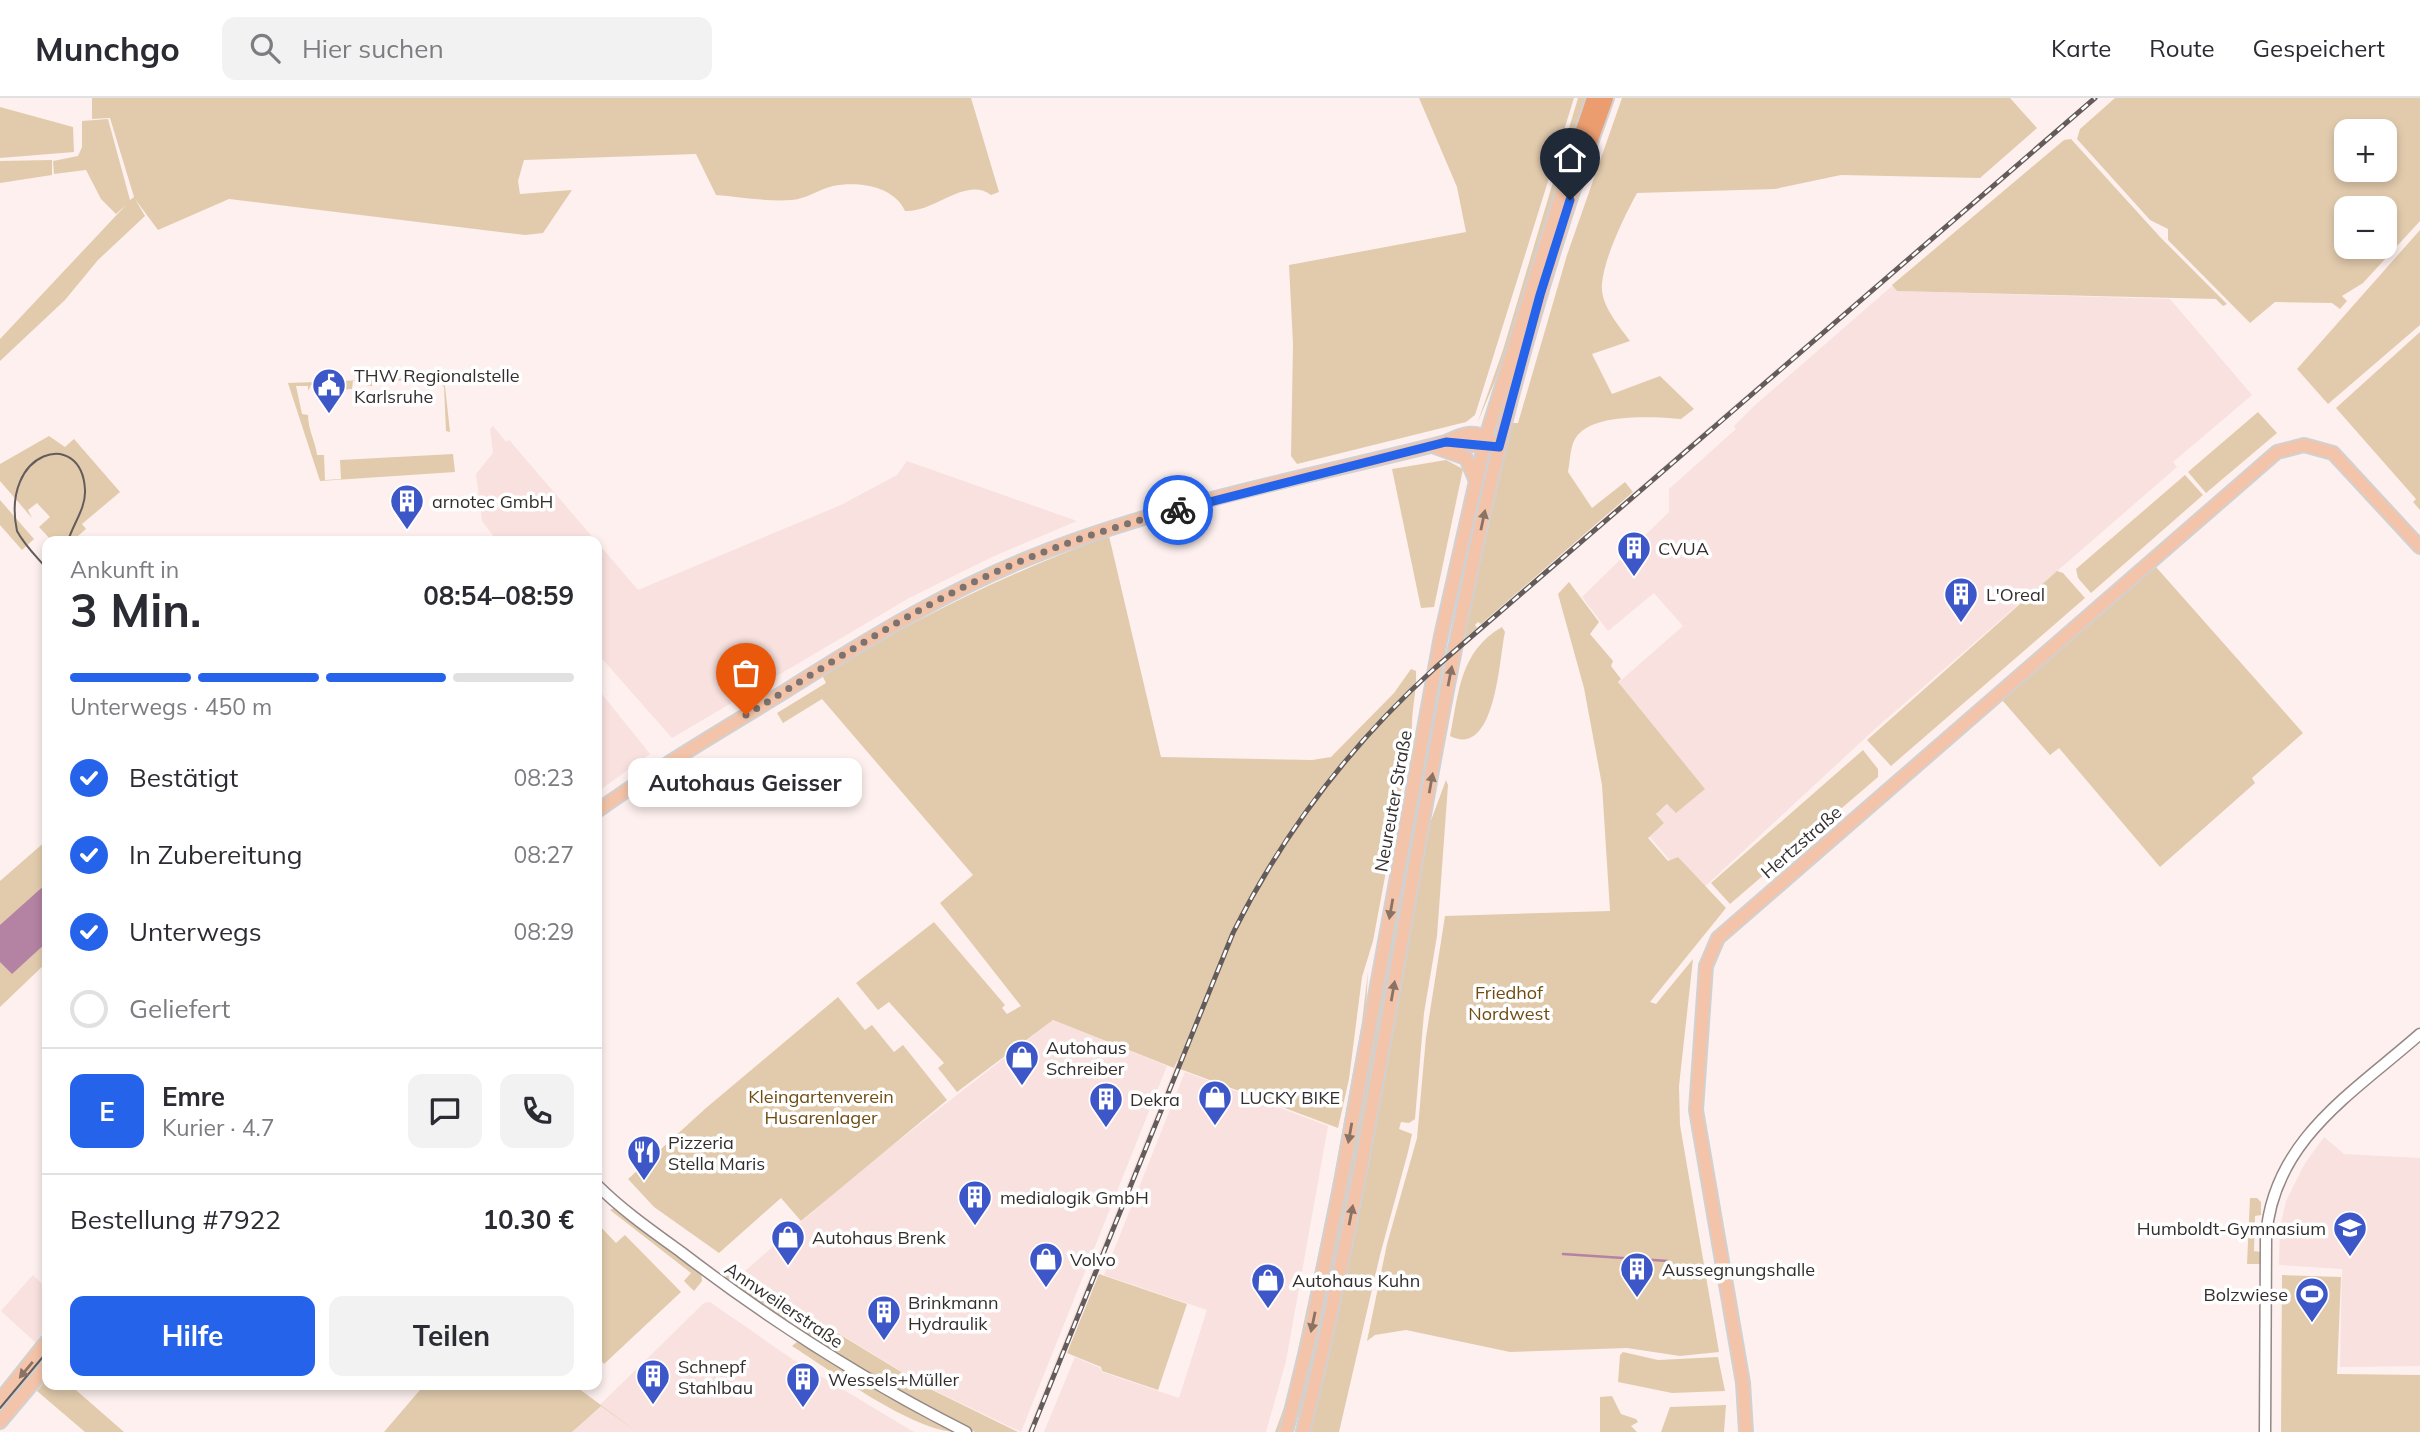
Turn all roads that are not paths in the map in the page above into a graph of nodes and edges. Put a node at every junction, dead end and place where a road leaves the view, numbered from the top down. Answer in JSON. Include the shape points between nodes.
{"nodes":[{"id":1,"x":1594,"y":98,"type":"edge"},
{"id":2,"x":1606,"y":98,"type":"edge"},
{"id":3,"x":1570,"y":184,"type":"junction"},
{"id":4,"x":1485,"y":442,"type":"junction"},
{"id":5,"x":1431,"y":446,"type":"junction"},
{"id":6,"x":1499,"y":447,"type":"junction"},
{"id":7,"x":1476,"y":482,"type":"junction"},
{"id":8,"x":2420,"y":547,"type":"edge"},
{"id":9,"x":602,"y":808,"type":"edge"},
{"id":10,"x":2420,"y":1034,"type":"edge"},
{"id":11,"x":602,"y":1189,"type":"edge"},
{"id":12,"x":42,"y":1347,"type":"edge"},
{"id":13,"x":42,"y":1372,"type":"edge"},
{"id":14,"x":0,"y":1400,"type":"edge"},
{"id":15,"x":0,"y":1422,"type":"edge"},
{"id":16,"x":966,"y":1432,"type":"edge"},
{"id":17,"x":1286,"y":1432,"type":"edge"},
{"id":18,"x":1303,"y":1432,"type":"edge"},
{"id":19,"x":1746,"y":1432,"type":"edge"},
{"id":20,"x":2265,"y":1432,"type":"edge"}],
"edges":[{"from":1,"to":3,"type":"highway"},
{"from":2,"to":3,"type":"highway"},
{"from":3,"to":4,"type":"main road","name":"Neureuter Straße"},
{"from":3,"to":6,"type":"main road","name":"Neureuter Straße"},
{"from":4,"to":5,"type":"main road"},
{"from":4,"to":6,"type":"main road"},
{"from":4,"to":7,"type":"main road","name":"Neureuter Straße"},
{"from":5,"to":7,"type":"main road","via":[[1466,458]]},
{"from":5,"to":9,"type":"main road","via":[[1112,528],[973,582],[875,635]]},
{"from":18,"to":6,"type":"main road","name":"Neureuter Straße","one_way":true,"via":[[1328,1330],[1455,651]]},
{"from":7,"to":17,"type":"main road","name":"Neureuter Straße","one_way":true,"via":[[1441,636],[1316,1304]]},
{"from":8,"to":19,"type":"main road","name":"Hertzstraße","via":[[2333,453],[2311,446],[2287,448],[2271,456],[1714,944],[1706,966],[1696,1110],[1743,1383]]},
{"from":10,"to":20,"type":"street","via":[[2295,1148],[2277,1182],[2267,1223]]},
{"from":11,"to":16,"type":"street","name":"Annweilerstraße","via":[[790,1332],[909,1404]]},
{"from":12,"to":14,"type":"main road","one_way":true},
{"from":13,"to":15,"type":"main road"}]}
